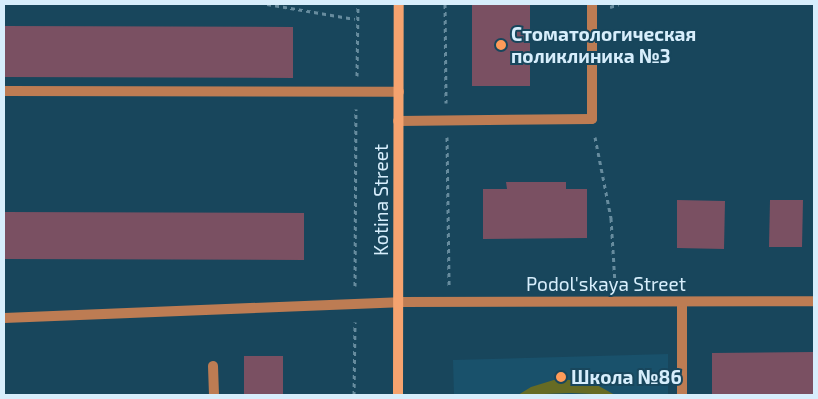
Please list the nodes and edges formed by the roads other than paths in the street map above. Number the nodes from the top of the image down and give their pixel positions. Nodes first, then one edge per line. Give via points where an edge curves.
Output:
1 (399, 4) edge
2 (592, 4) edge
3 (4, 91) edge
4 (399, 92) junction
5 (398, 121) junction
6 (398, 302) junction
7 (682, 302) junction
8 (814, 302) edge
9 (4, 318) edge
10 (213, 366) dead end
11 (214, 395) edge
12 (398, 395) edge
13 (682, 395) edge

1 - 4 street, Kotina Street
2 - 5 street via 592,119
3 - 4 street
4 - 5 street, Kotina Street
5 - 6 street, Kotina Street
6 - 7 street, Podol'skaya Street
6 - 9 street, Podol'skaya Street
6 - 12 street, Kotina Street
7 - 8 street, Podol'skaya Street
7 - 13 street
10 - 11 street

